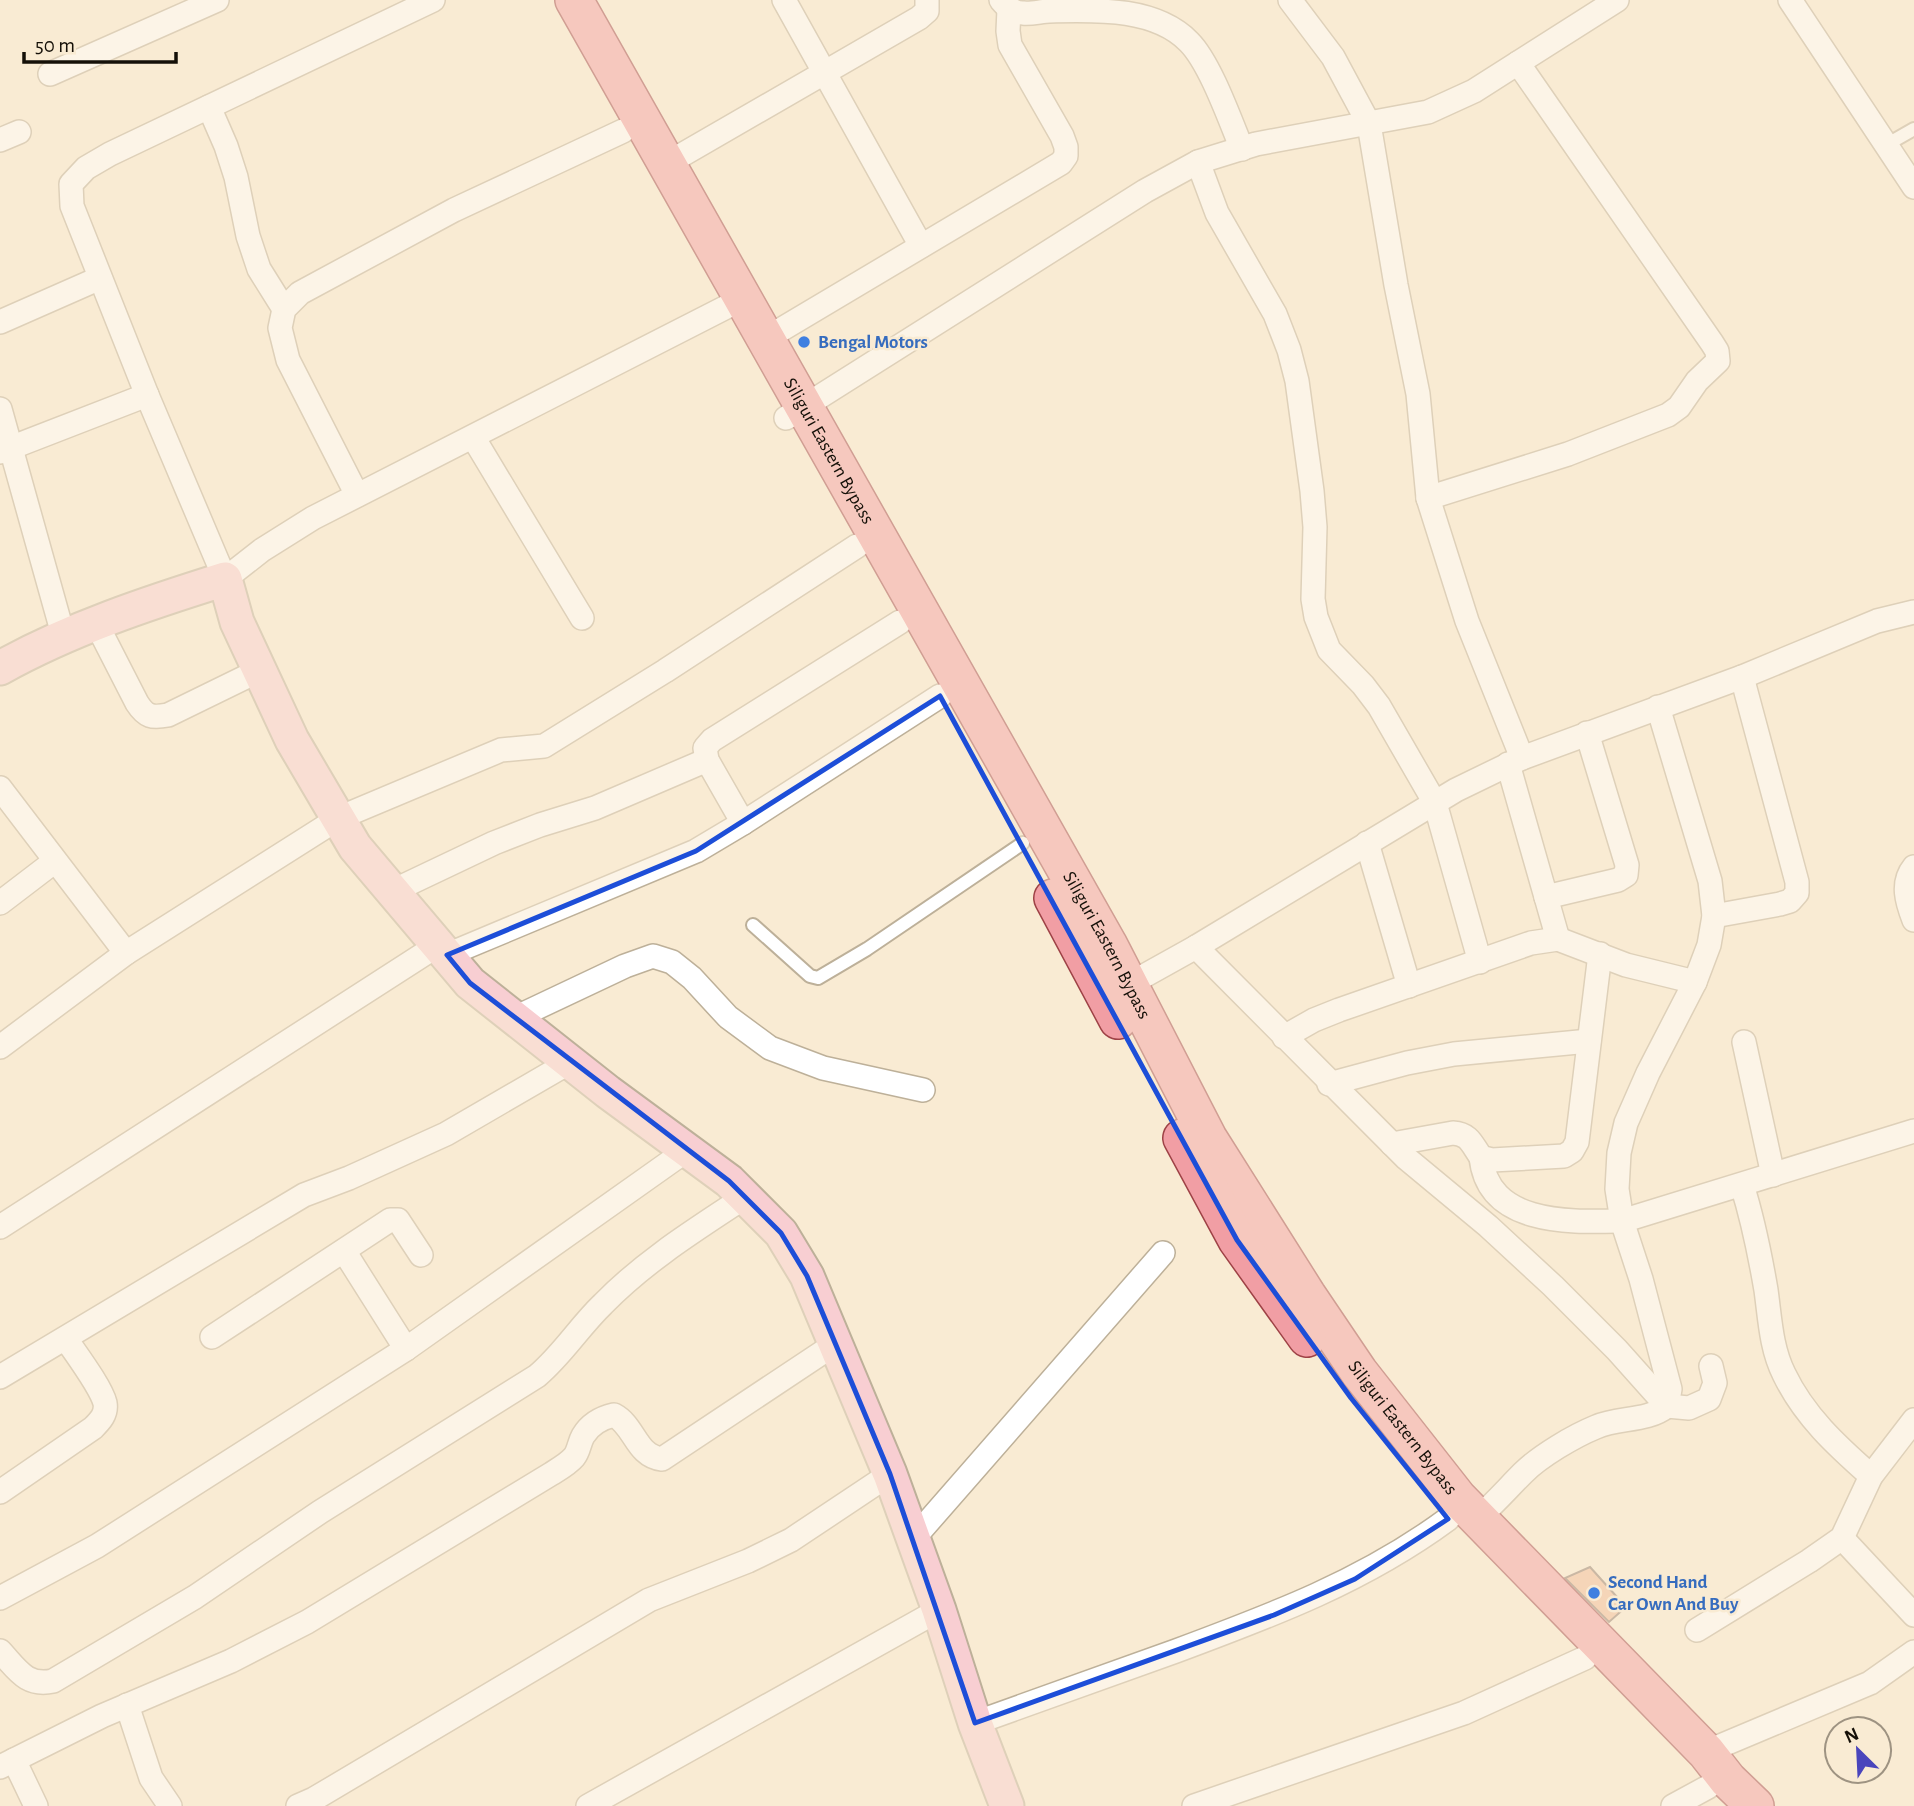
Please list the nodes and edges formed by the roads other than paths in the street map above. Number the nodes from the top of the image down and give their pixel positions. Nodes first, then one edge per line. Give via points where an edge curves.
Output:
1 (217, 0) edge
2 (433, 0) edge
3 (548, 0) edge
4 (575, 0) edge
5 (784, 0) edge
6 (1290, 0) edge
7 (1617, 0) edge
8 (1790, 0) edge
9 (934, 4) edge
10 (1005, 5) edge
11 (1518, 63) junction
12 (826, 73) junction
13 (50, 74) dead end
14 (209, 107) junction
15 (1369, 124) junction
16 (1914, 129) edge
17 (623, 131) junction
18 (1310, 134) dead end
19 (1886, 145) junction
20 (1249, 146) junction
21 (1198, 162) junction
22 (668, 163) junction
23 (1914, 187) edge
24 (921, 246) junction
25 (100, 278) junction
26 (734, 304) junction
27 (284, 309) junction
28 (0, 322) edge
29 (766, 338) junction
30 (148, 395) junction
31 (0, 409) edge
32 (796, 412) junction
33 (473, 437) junction
34 (6, 450) edge
35 (357, 495) junction
36 (1428, 498) junction
37 (857, 545) junction
38 (225, 579) junction
39 (1914, 612) edge
40 (582, 618) dead end
41 (96, 622) junction
42 (900, 622) junction
43 (64, 638) junction
44 (0, 668) edge
45 (260, 670) junction
46 (1742, 677) junction
47 (940, 695) junction
48 (1658, 707) junction
49 (1587, 733) junction
50 (706, 760) junction
51 (1515, 761) junction
52 (0, 788) edge
53 (1435, 803) junction
54 (339, 818) junction
55 (743, 823) junction
56 (1023, 843) junction
57 (1367, 843) junction
58 (55, 861) junction
59 (1914, 867) edge
60 (393, 891) junction
61 (1546, 897) junction
62 (0, 902) edge
63 (1714, 916) junction
64 (1914, 920) edge
65 (753, 925) dead end
66 (1558, 939) junction
67 (1196, 947) junction
68 (443, 950) junction
69 (126, 953) junction
70 (1600, 954) junction
71 (1480, 961) junction
72 (1695, 982) junction
73 (1409, 986) junction
74 (1116, 991) junction
75 (515, 1018) junction
76 (1284, 1037) junction
77 (1589, 1041) junction
78 (1744, 1042) dead end
79 (0, 1047) edge
80 (570, 1062) junction
81 (1329, 1084) junction
82 (923, 1090) dead end
83 (1914, 1131) edge
84 (1392, 1144) junction
85 (687, 1150) junction
86 (1481, 1157) junction
87 (1773, 1175) junction
88 (1742, 1185) junction
89 (745, 1197) junction
90 (1622, 1221) junction
91 (0, 1227) edge
92 (344, 1251) junction
93 (1163, 1253) dead end
94 (421, 1255) dead end
95 (212, 1337) dead end
96 (66, 1339) junction
97 (835, 1344) junction
98 (406, 1349) junction
99 (1711, 1366) dead end
100 (0, 1377) edge
101 (1667, 1406) junction
102 (1914, 1420) edge
103 (890, 1474) junction
104 (0, 1492) edge
105 (1863, 1493) junction
106 (1463, 1519) junction
107 (914, 1538) junction
108 (1842, 1538) junction
109 (0, 1598) edge
110 (939, 1609) junction
111 (1914, 1615) edge
112 (1698, 1630) dead end
113 (0, 1651) edge
114 (1914, 1652) edge
115 (1584, 1658) junction
116 (127, 1705) junction
117 (975, 1723) junction
118 (7, 1764) edge
119 (1713, 1781) edge
120 (36, 1806) edge
121 (170, 1806) edge
122 (298, 1806) edge
123 (588, 1806) edge
124 (1007, 1806) edge
125 (1194, 1806) edge
126 (1673, 1806) edge
127 (1755, 1806) edge

1 - 13 street
2 - 14 street
3 - 17 main road, Siliguri Eastern Bypass
4 - 22 main road, Siliguri Eastern Bypass
5 - 12 street
6 - 15 street via 1333,57
7 - 11 street
8 - 19 street
9 - 12 street
10 - 20 street via 1022,13 1080,10 1133,14 1163,23 1190,42
10 - 24 street via 1010,45 1062,136 1066,156
11 - 15 street via 1474,91 1428,112
11 - 36 street via 1712,342 1718,361 1668,415 1568,454
12 - 22 street
12 - 24 street
14 - 25 street via 110,154 86,168 71,184 72,206
14 - 27 street via 236,177 259,269
15 - 20 street
15 - 36 street via 1418,394
16 - 19 lane
17 - 26 main road, Siliguri Eastern Bypass
17 - 27 street via 454,210 300,293
18 - 20 street
19 - 23 street
20 - 21 street
21 - 32 street
21 - 53 street via 1217,213 1275,314 1289,350 1312,491 1316,617 1329,650 1379,706
22 - 26 main road, Siliguri Eastern Bypass
24 - 29 street
25 - 28 street
25 - 30 street
26 - 29 main road, Siliguri Eastern Bypass
26 - 32 main road, Siliguri Eastern Bypass
26 - 33 street
27 - 35 street via 279,328 288,360
29 - 32 main road, Siliguri Eastern Bypass
30 - 34 street
30 - 38 street
31 - 34 street
32 - 37 main road, Siliguri Eastern Bypass
32 - 74 main road, Siliguri Eastern Bypass via 1108,944
33 - 35 street
33 - 40 street
34 - 43 street
35 - 38 street via 262,550
36 - 51 street
37 - 42 main road, Siliguri Eastern Bypass
37 - 54 street via 544,746 501,750
38 - 41 street
38 - 45 street via 237,621
39 - 46 street via 1877,621
41 - 43 street
41 - 45 street via 137,703 152,718 168,715
42 - 47 main road, Siliguri Eastern Bypass
42 - 50 street via 712,740 705,748
43 - 44 street
45 - 54 street via 292,740
46 - 48 street
46 - 63 street via 1797,893 1780,904
47 - 55 street
47 - 56 main road, Siliguri Eastern Bypass
48 - 49 street
48 - 63 street via 1710,881
49 - 51 street
49 - 61 street via 1627,865 1626,875
50 - 55 street
50 - 60 street via 596,808 494,843
51 - 53 street
51 - 61 street
52 - 58 street
53 - 57 street
53 - 71 street
54 - 60 street via 355,847
54 - 69 street
55 - 68 street via 684,856
56 - 65 lane via 818,978 810,976
56 - 74 main road, Siliguri Eastern Bypass
57 - 67 street
57 - 73 street
58 - 62 street
58 - 69 street
59 - 64 street via 1906,887
60 - 68 street
61 - 66 street
63 - 72 street
66 - 70 street
66 - 71 street
67 - 74 street
67 - 76 street
68 - 75 street via 470,983
68 - 91 street
69 - 79 street
70 - 72 street
70 - 77 street
71 - 73 street
72 - 90 street via 1626,1123 1617,1189
73 - 76 street via 1314,1020
74 - 106 main road, Siliguri Eastern Bypass via 1250,1233 1351,1398
75 - 80 street
75 - 82 street via 653,956 672,962 728,1017 769,1048 823,1068
76 - 81 street
77 - 81 street via 1454,1054
77 - 86 street via 1577,1142 1572,1151 1564,1156
78 - 87 street
80 - 85 street
80 - 96 street via 446,1134 304,1195
81 - 84 street
83 - 87 street
84 - 86 street via 1463,1134
84 - 101 street via 1553,1286
85 - 89 street
85 - 98 street
86 - 90 street via 1486,1180 1502,1199 1535,1217
87 - 88 street
88 - 90 street
88 - 105 street via 1783,1373
89 - 97 street via 781,1233 807,1276
89 - 113 street via 639,1271 537,1376 320,1512 195,1597 53,1681 40,1684 26,1678
90 - 101 street via 1665,1367 1670,1389
92 - 94 street via 394,1219
92 - 95 street
92 - 98 street
93 - 107 street
96 - 100 street
96 - 104 street via 100,1394 105,1406 102,1419
97 - 103 street
97 - 116 street via 662,1459 645,1452 623,1419 614,1415 602,1418 582,1437 573,1458 551,1474 380,1579 231,1661
98 - 109 street via 97,1546
99 - 101 street via 1715,1383 1709,1399 1689,1408
101 - 106 street via 1657,1414 1582,1433 1524,1472 1506,1493
102 - 105 street
103 - 107 street
103 - 122 street via 791,1540 649,1601
105 - 108 street
106 - 115 main road, Siliguri Eastern Bypass via 1485,1552
106 - 117 street via 1355,1579 1274,1615
106 - 119 main road, Siliguri Eastern Bypass
107 - 110 street
108 - 111 street
108 - 112 street
110 - 117 street
110 - 123 street
114 - 119 street
115 - 119 main road, Siliguri Eastern Bypass
115 - 125 street via 1464,1713
116 - 118 street
116 - 121 street via 151,1778
117 - 124 street
118 - 120 street
119 - 126 street
119 - 127 main road, Siliguri Eastern Bypass via 1728,1780

